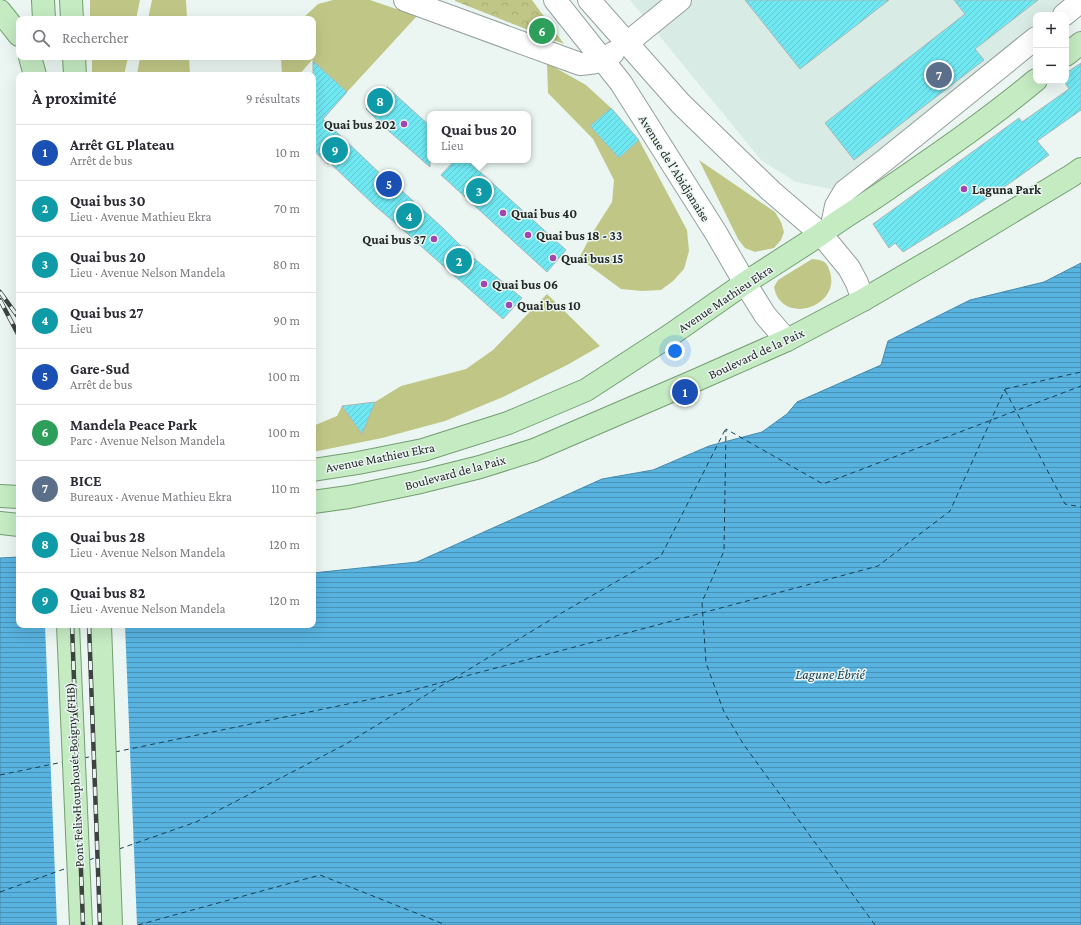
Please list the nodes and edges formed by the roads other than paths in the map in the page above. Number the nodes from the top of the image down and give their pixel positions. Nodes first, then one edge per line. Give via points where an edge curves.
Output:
1 (43, 0) edge
2 (71, 0) edge
3 (405, 0) edge
4 (555, 0) edge
5 (590, 0) edge
6 (680, 0) edge
7 (1081, 1) edge
8 (0, 11) edge
9 (1068, 12) edge
10 (44, 16) edge
11 (72, 16) edge
12 (16, 31) edge
13 (1033, 40) edge
14 (627, 43) junction
15 (1081, 43) edge
16 (1069, 53) edge
17 (31, 60) edge
18 (45, 60) edge
19 (74, 60) edge
20 (604, 60) junction
21 (34, 72) edge
22 (45, 72) edge
23 (75, 72) edge
24 (1033, 83) edge
25 (1081, 169) edge
26 (827, 229) junction
27 (745, 283) junction
28 (862, 300) junction
29 (787, 340) junction
30 (316, 470) edge
31 (0, 496) edge
32 (16, 497) edge
33 (316, 502) edge
34 (0, 523) edge
35 (16, 525) edge
36 (68, 628) edge
37 (100, 628) edge
38 (81, 925) edge
39 (111, 925) edge

1 - 10 main road
2 - 11 main road
3 - 20 main road via 580,64
4 - 20 main road, Avenue de l'Abidjanaise
5 - 14 main road
6 - 14 main road
7 - 9 main road
8 - 12 main road
13 - 26 main road via 845,191
14 - 20 main road
14 - 26 main road via 681,104 771,191
15 - 16 main road
17 - 21 main road
18 - 22 main road
19 - 23 main road
20 - 27 main road, Avenue de l'Abidjanaise via 716,232
24 - 26 main road, Avenue Mathieu Ekra via 1005,106
25 - 28 main road, Boulevard de la Paix
26 - 27 main road, Avenue Mathieu Ekra
26 - 28 main road via 857,283
27 - 29 main road, Avenue de l'Abidjanaise via 765,315
27 - 30 main road, Avenue Mathieu Ekra via 586,390 508,422 423,450
28 - 29 main road, Boulevard de la Paix
29 - 33 main road, Boulevard de la Paix via 534,450 416,483
31 - 32 main road
34 - 35 main road
36 - 38 main road, Pont Felix Houphouét Boigny (FHB)
37 - 39 main road

